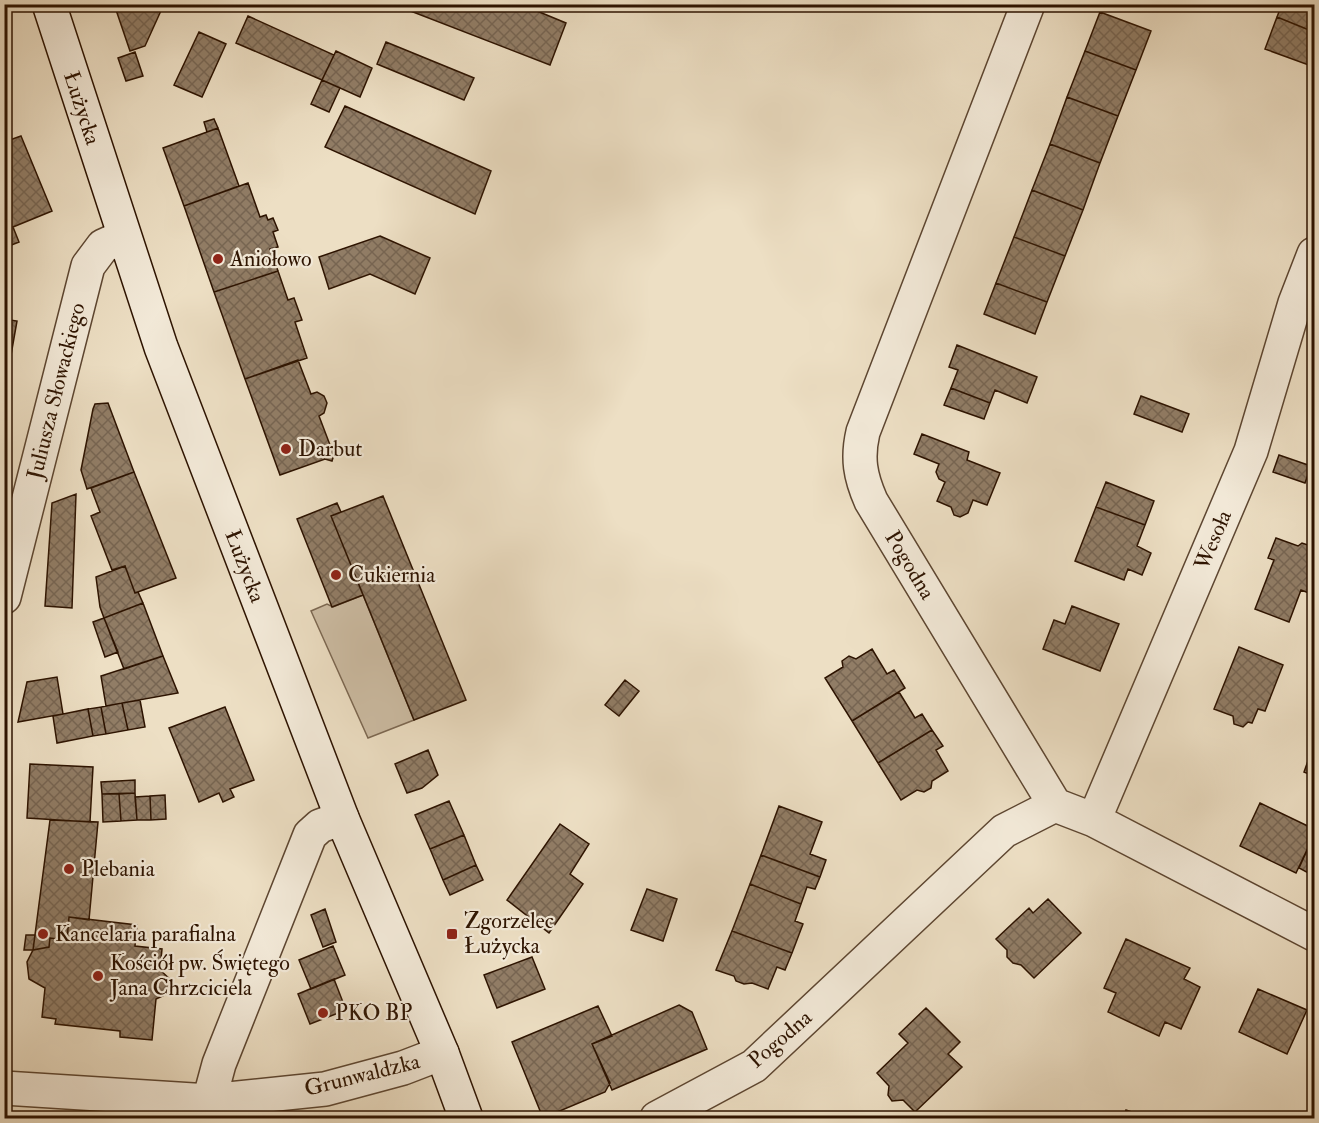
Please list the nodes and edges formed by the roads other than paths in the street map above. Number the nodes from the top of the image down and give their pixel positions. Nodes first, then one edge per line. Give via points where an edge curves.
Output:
1 (49, 4) edge
2 (1028, 4) edge
3 (123, 237) junction
4 (1314, 254) edge
5 (4, 597) edge
6 (1055, 805) junction
7 (342, 818) junction
8 (1094, 820) junction
9 (1314, 934) edge
10 (442, 1053) junction
11 (4, 1088) edge
12 (209, 1101) junction
13 (466, 1119) edge
14 (657, 1119) edge

1 - 3 street, Łużycka
2 - 6 street, Pogodna via 863,432 858,455 871,501
3 - 5 street, Juliusza Słowackiego via 103,246 88,266
3 - 7 street, Łużycka via 161,347
4 - 8 street, Wesoła via 1295,303 1251,451
6 - 8 street
6 - 14 street, Pogodna via 1004,831 754,1066
7 - 10 street, Łużycka
7 - 12 street via 310,834 219,1064
8 - 9 street
10 - 12 street, Grunwaldzka via 325,1089
10 - 13 street, Łużycka
11 - 12 street, Grunwaldzka

